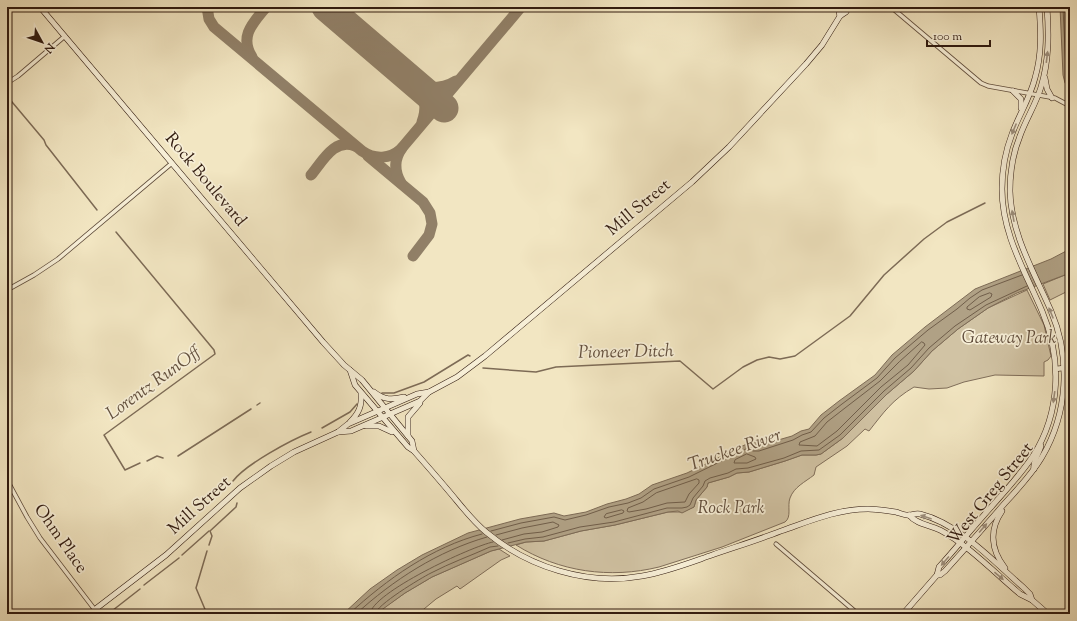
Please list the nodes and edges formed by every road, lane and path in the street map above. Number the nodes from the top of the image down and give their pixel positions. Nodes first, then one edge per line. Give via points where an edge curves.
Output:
1 (40, 7) edge
2 (841, 7) edge
3 (849, 7) edge
4 (891, 7) edge
5 (1039, 7) edge
6 (1047, 7) edge
7 (840, 16) junction
8 (65, 36) junction
9 (1044, 76) junction
10 (7, 83) edge
11 (1013, 91) junction
12 (1030, 93) junction
13 (1038, 95) junction
14 (1052, 98) junction
15 (1070, 106) edge
16 (1021, 113) junction
17 (172, 163) junction
18 (7, 290) edge
19 (1067, 368) edge
20 (1056, 369) junction
21 (350, 370) junction
22 (367, 386) junction
23 (429, 392) junction
24 (361, 393) junction
25 (416, 394) junction
26 (424, 398) junction
27 (385, 408) junction
28 (377, 412) junction
29 (390, 414) junction
30 (382, 418) junction
31 (348, 424) junction
32 (360, 427) junction
33 (338, 432) junction
34 (398, 436) junction
35 (408, 437) junction
36 (1043, 437) junction
37 (414, 451) junction
38 (1034, 469) junction
39 (7, 480) edge
40 (1011, 497) junction
41 (909, 515) junction
42 (965, 537) junction
43 (971, 542) junction
44 (960, 543) junction
45 (776, 544) dead end
46 (966, 548) junction
47 (937, 575) junction
48 (1013, 578) junction
49 (1032, 600) junction
50 (95, 610) junction
51 (89, 614) edge
52 (858, 614) edge
53 (903, 614) edge
54 (1048, 614) edge

1 - 8 main road, Rock Boulevard
2 - 7 main road, Mill Street
3 - 7 main road, Mill Street
4 - 11 street via 980,83
5 - 12 main road, West Greg Street via 1040,54
9 -> 6 main road, West Greg Street via 1049,42
7 - 23 main road, Mill Street via 822,45 806,64 699,176 481,359 457,377
8 - 10 street
8 - 17 main road, Rock Boulevard
9 - 13 main road, West Greg Street
9 - 14 main road
11 - 12 street
11 - 16 main road via 1021,99
12 - 13 street
12 - 16 main road, West Greg Street
13 - 14 street
19 -> 13 main road, West Greg Street via 1058,332 1018,236 1012,212 1011,173 1017,145
14 - 15 street
16 -> 20 main road, West Greg Street via 1007,147 1002,200 1017,257 1052,338
17 - 18 street via 65,254
17 - 21 main road, Rock Boulevard via 323,342
19 - 20 street
19 - 38 main road, West Greg Street via 1058,419 1049,444
20 -> 36 main road, West Greg Street via 1054,404
21 - 22 main road, Rock Boulevard
21 - 24 main road, Rock Boulevard via 353,382
22 - 25 main road via 382,398 389,400
22 - 27 main road, Rock Boulevard
23 - 25 main road, Mill Street
23 - 26 main road, Mill Street
24 - 28 main road, Rock Boulevard
24 - 31 main road via 360,410
25 - 27 main road, Mill Street
26 - 29 main road, Mill Street
26 - 35 main road via 408,417
27 - 28 main road, Mill Street
27 - 29 main road, Rock Boulevard
28 - 30 main road, Rock Boulevard
28 - 31 main road, Mill Street
29 - 30 main road, Mill Street
29 - 35 main road, Rock Boulevard
30 - 32 main road, Mill Street
30 - 34 main road, Rock Boulevard
31 - 33 main road, Mill Street
32 - 33 main road, Mill Street
32 - 34 main road via 379,426
33 - 50 main road, Mill Street via 286,456 249,481 170,552
34 - 37 main road, Rock Boulevard
35 - 37 main road, Rock Boulevard
36 - 38 main road
36 - 42 main road, West Greg Street via 1023,470
37 - 41 main road, Rock Boulevard via 472,519 498,542 523,557 576,575 635,577 671,569 840,512 870,509
38 - 40 main road, West Greg Street
39 - 50 street, Ohm Place via 40,538
43 -> 40 main road, West Greg Street
40 - 48 main road via 995,524 993,539 998,558
42 -> 41 main road, Rock Boulevard via 920,514
41 - 44 main road, Rock Boulevard
42 - 43 main road, Rock Boulevard
42 - 44 main road, West Greg Street
43 - 46 main road, West Greg Street
43 - 48 main road, Rock Boulevard
44 - 46 main road, Rock Boulevard
44 -> 47 main road, West Greg Street via 939,567
45 - 52 street
46 - 47 main road, West Greg Street via 945,571
46 -> 49 main road, Rock Boulevard via 1020,594
47 - 53 main road, West Greg Street
48 - 49 main road, Rock Boulevard via 1028,592
49 - 54 main road, Rock Boulevard
50 - 51 main road, Mill Street

